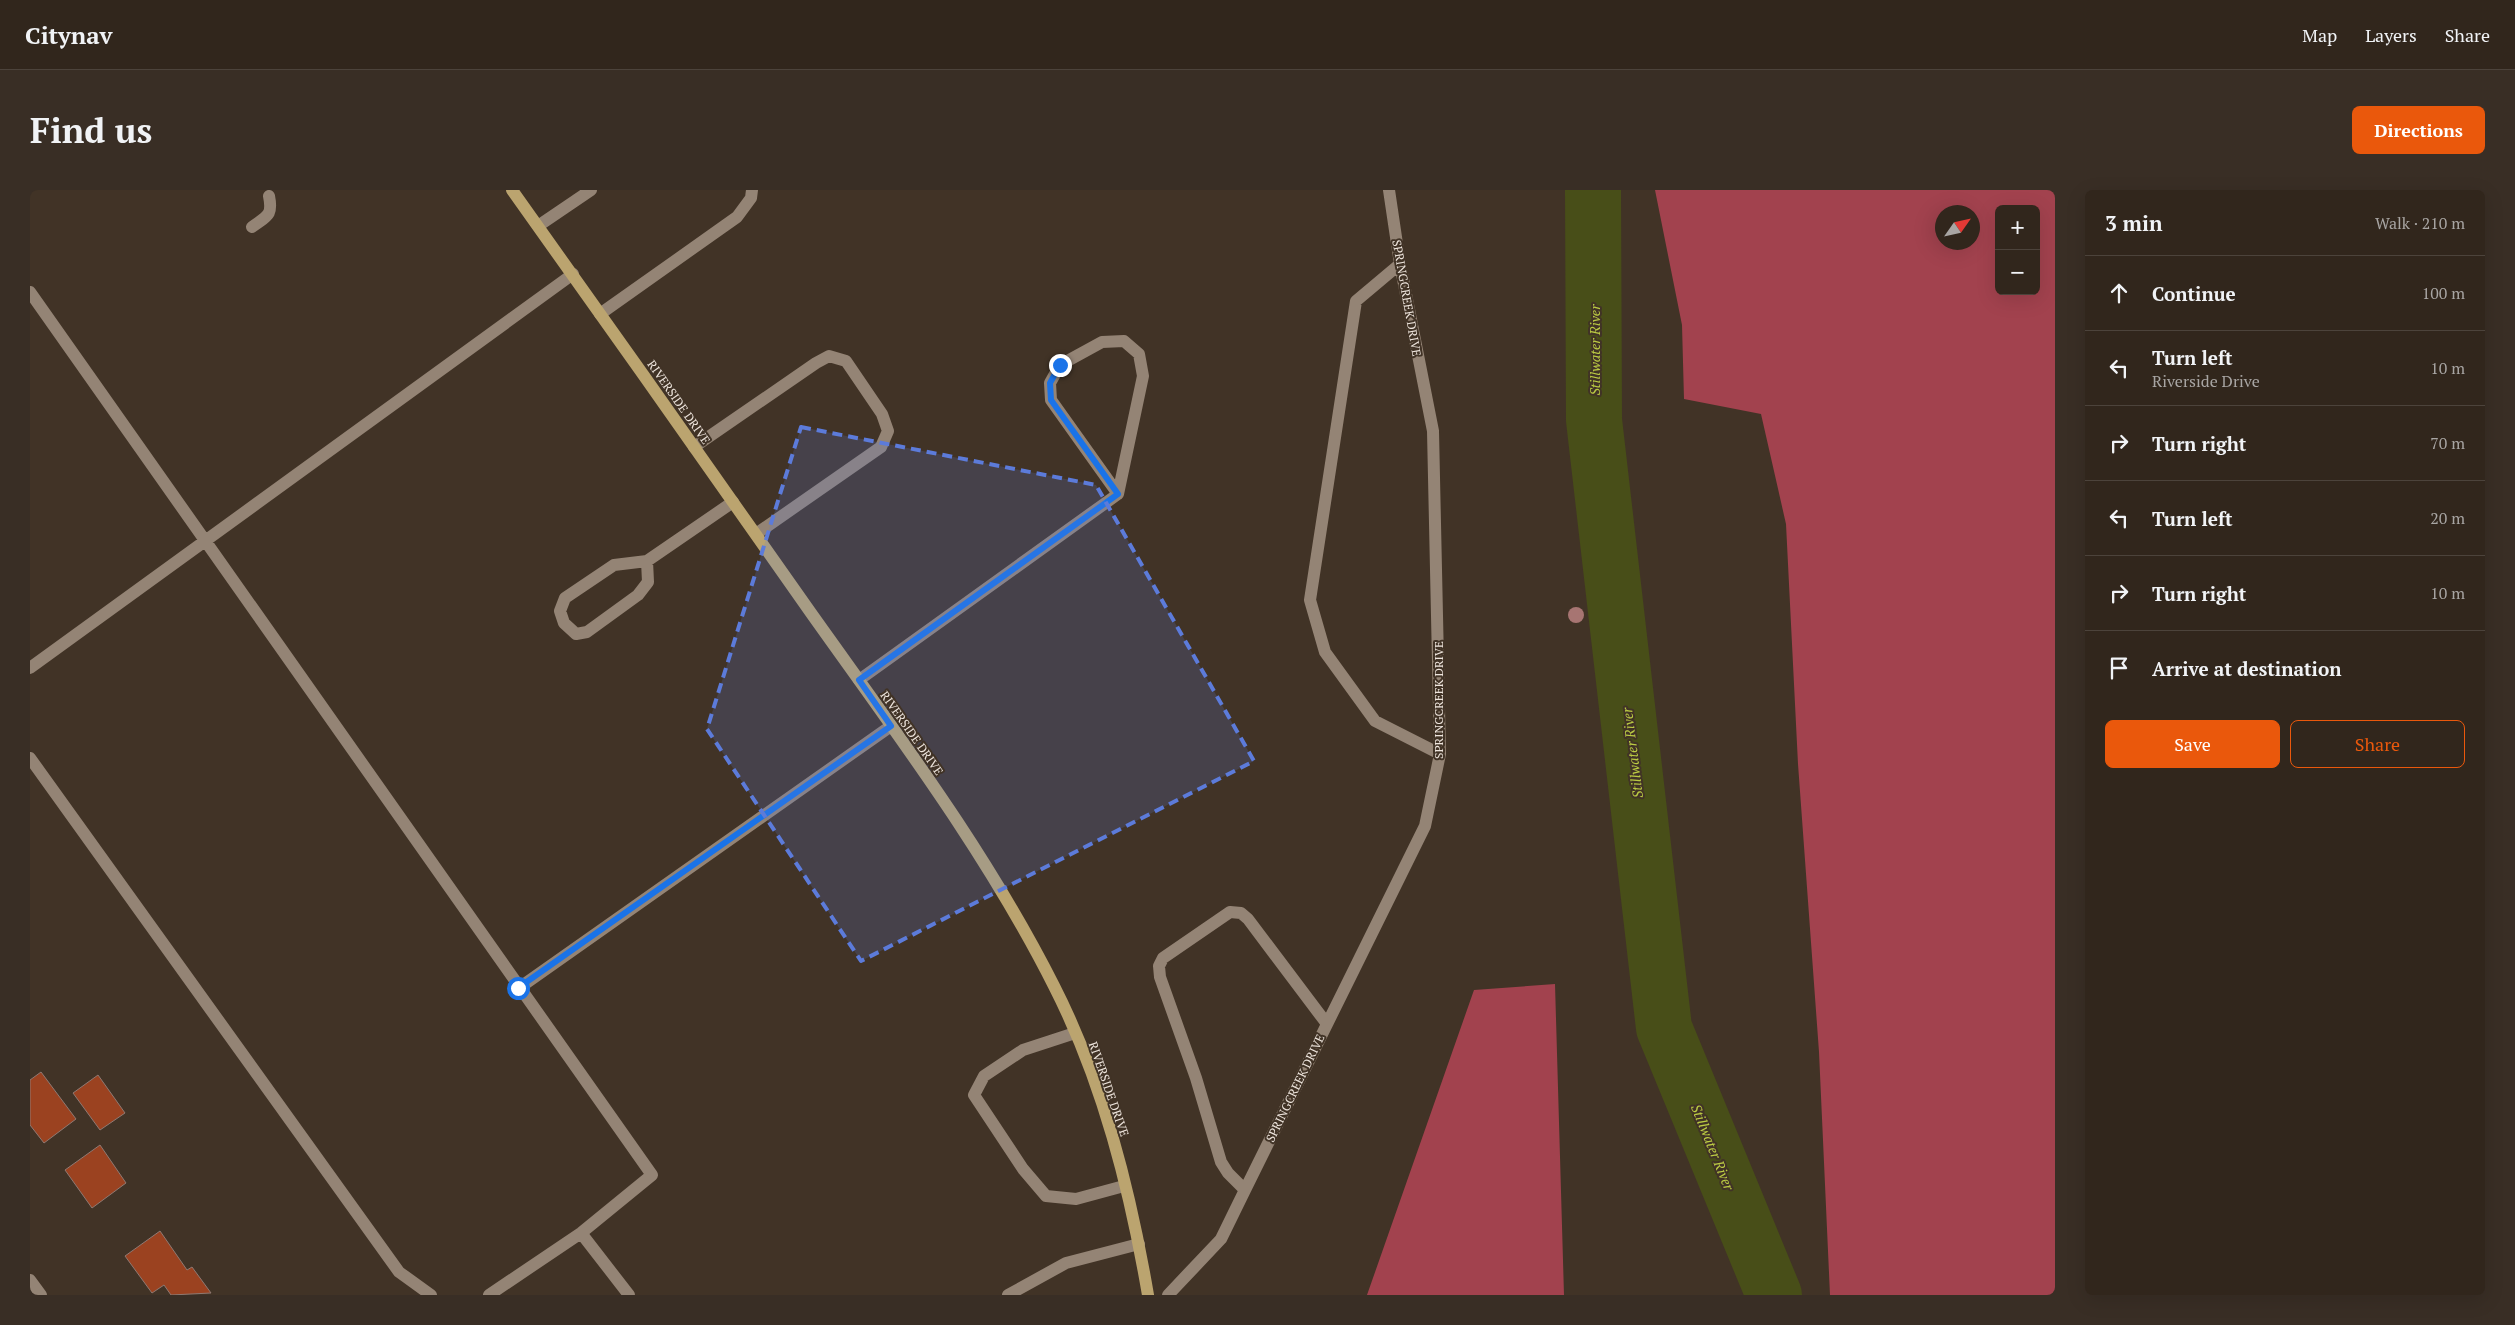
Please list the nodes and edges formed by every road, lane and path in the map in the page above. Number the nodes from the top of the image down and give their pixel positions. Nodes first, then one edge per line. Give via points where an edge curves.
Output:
1 (512, 190) edge
2 (591, 190) edge
3 (752, 190) edge
4 (1389, 190) edge
5 (270, 192) edge
6 (538, 226) junction
7 (252, 227) dead end
8 (1400, 264) junction
9 (573, 274) junction
10 (30, 292) edge
11 (600, 314) junction
12 (694, 447) junction
13 (1118, 494) junction
14 (733, 502) junction
15 (756, 534) junction
16 (205, 541) junction
17 (647, 561) junction
18 (30, 668) edge
19 (859, 680) junction
20 (891, 726) junction
21 (1440, 754) junction
22 (30, 758) edge
23 (518, 988) junction
24 (1327, 1024) junction
25 (1075, 1033) junction
26 (1124, 1186) junction
27 (1245, 1190) junction
28 (581, 1233) junction
29 (1139, 1244) junction
30 (30, 1280) edge
31 (41, 1295) edge
32 (432, 1295) edge
33 (489, 1295) edge
34 (629, 1295) edge
35 (1008, 1295) edge
36 (1148, 1295) edge
37 (1168, 1295) edge

1 - 6 main road, RIVERSIDE DRIVE
2 - 6 street
3 - 11 street via 751,198 737,216
4 - 8 street, SPRINGCREEK DRIVE
5 - 7 street via 268,216
6 - 9 main road, RIVERSIDE DRIVE
8 - 21 street, SPRINGCREEK DRIVE via 1432,431
8 - 21 street via 1356,301 1310,600 1325,652 1375,721
9 - 11 main road, RIVERSIDE DRIVE
9 - 16 street
10 - 16 street
11 - 12 main road, RIVERSIDE DRIVE
12 - 14 main road, RIVERSIDE DRIVE
12 - 15 street via 816,363 829,356 846,361 882,414 888,432 881,447
13 - 13 street via 1143,376 1139,354 1124,341 1102,342 1060,365 1050,383 1051,400
13 - 19 street
14 - 15 main road, RIVERSIDE DRIVE
14 - 17 street
15 - 19 main road, RIVERSIDE DRIVE
16 - 18 street
16 - 23 street
17 - 17 street via 614,565 564,598 560,610 564,623 576,634 587,632 638,595 648,582
19 - 20 main road, RIVERSIDE DRIVE
20 - 23 street
20 - 25 main road, RIVERSIDE DRIVE via 1003,891 1056,988
21 - 24 street, SPRINGCREEK DRIVE via 1426,826
22 - 32 street via 399,1272
23 - 28 street via 652,1175
24 - 27 street, SPRINGCREEK DRIVE
24 - 27 street via 1241,913 1230,912 1163,958 1159,966 1221,1162
25 - 26 main road, RIVERSIDE DRIVE via 1111,1133
25 - 26 street via 1023,1050 984,1076 974,1095 1023,1169 1046,1196 1076,1199
26 - 29 main road, RIVERSIDE DRIVE
27 - 37 street, SPRINGCREEK DRIVE via 1221,1239
28 - 33 street
28 - 34 street
29 - 35 street via 1066,1263
29 - 36 main road, RIVERSIDE DRIVE
30 - 31 street

